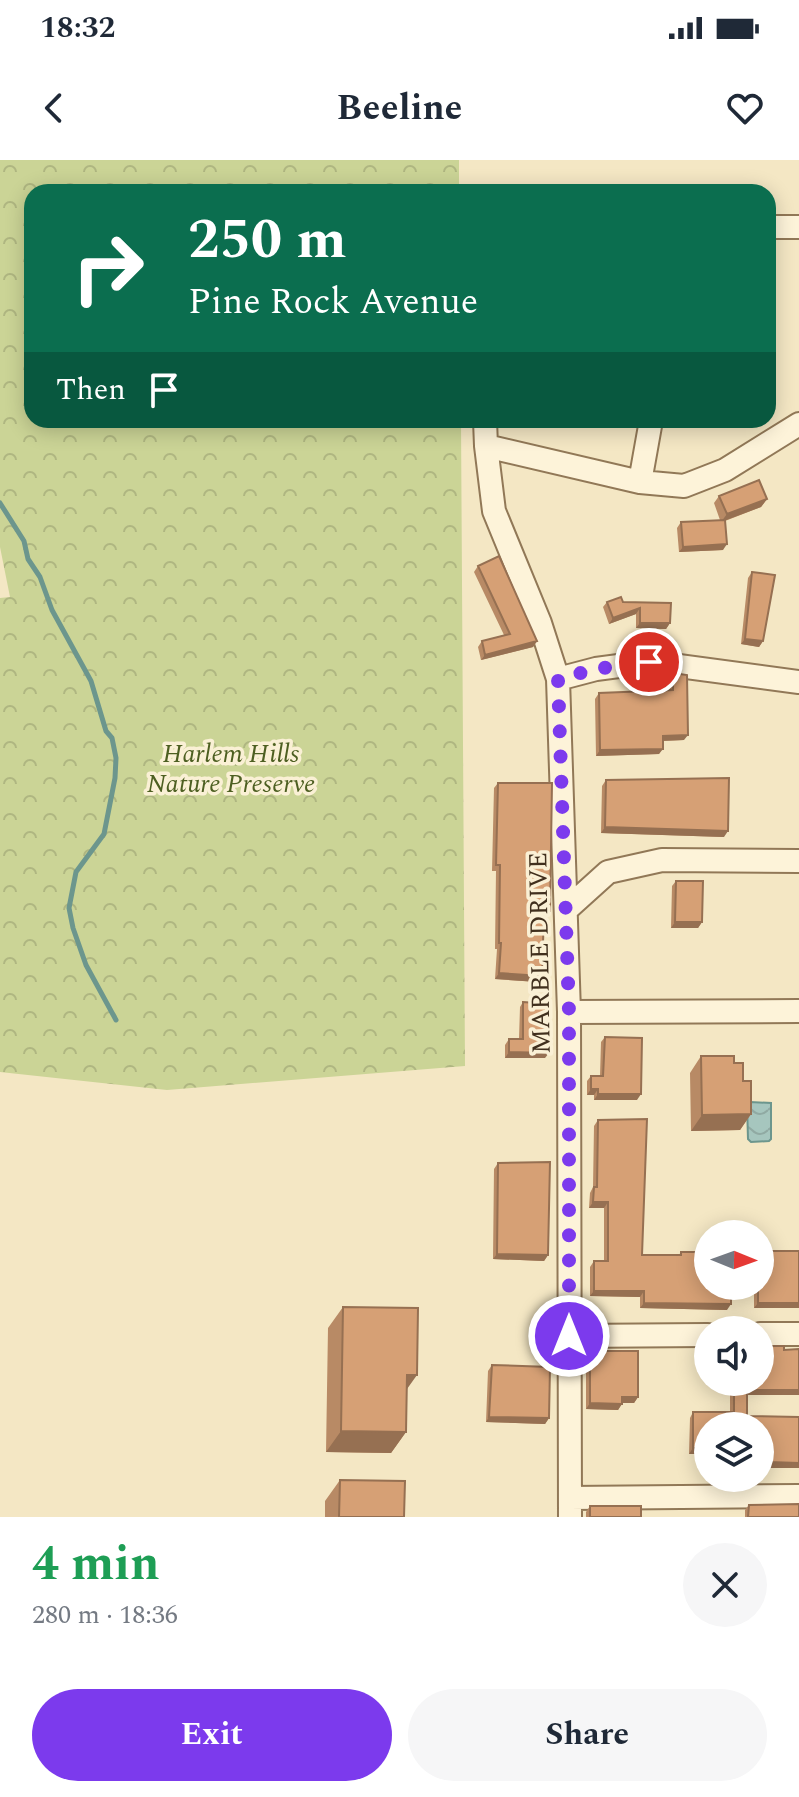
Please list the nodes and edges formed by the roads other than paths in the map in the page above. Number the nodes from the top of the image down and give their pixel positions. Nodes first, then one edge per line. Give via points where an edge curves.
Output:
1 (776, 227) edge
2 (799, 227) edge
3 (799, 424) edge
4 (485, 428) edge
5 (650, 428) edge
6 (486, 446) junction
7 (640, 482) junction
8 (558, 679) junction
9 (799, 682) edge
10 (799, 861) edge
11 (567, 909) junction
12 (799, 1011) edge
13 (569, 1012) junction
14 (774, 1334) edge
15 (799, 1334) edge
16 (694, 1335) edge
17 (569, 1336) junction
18 (799, 1496) edge
19 (570, 1508) edge

1 - 2 street
3 - 7 street via 725,470 684,486
4 - 6 street, MARBLE DRIVE
5 - 7 street
6 - 7 street
6 - 8 street, MARBLE DRIVE via 494,511
8 - 9 street via 649,662
8 - 11 street, MARBLE DRIVE
10 - 11 street via 662,860 608,872
11 - 13 street, MARBLE DRIVE
12 - 13 street
13 - 17 street, MARBLE DRIVE
14 - 15 street
16 - 17 street
17 - 19 street, MARBLE DRIVE
18 - 19 street

